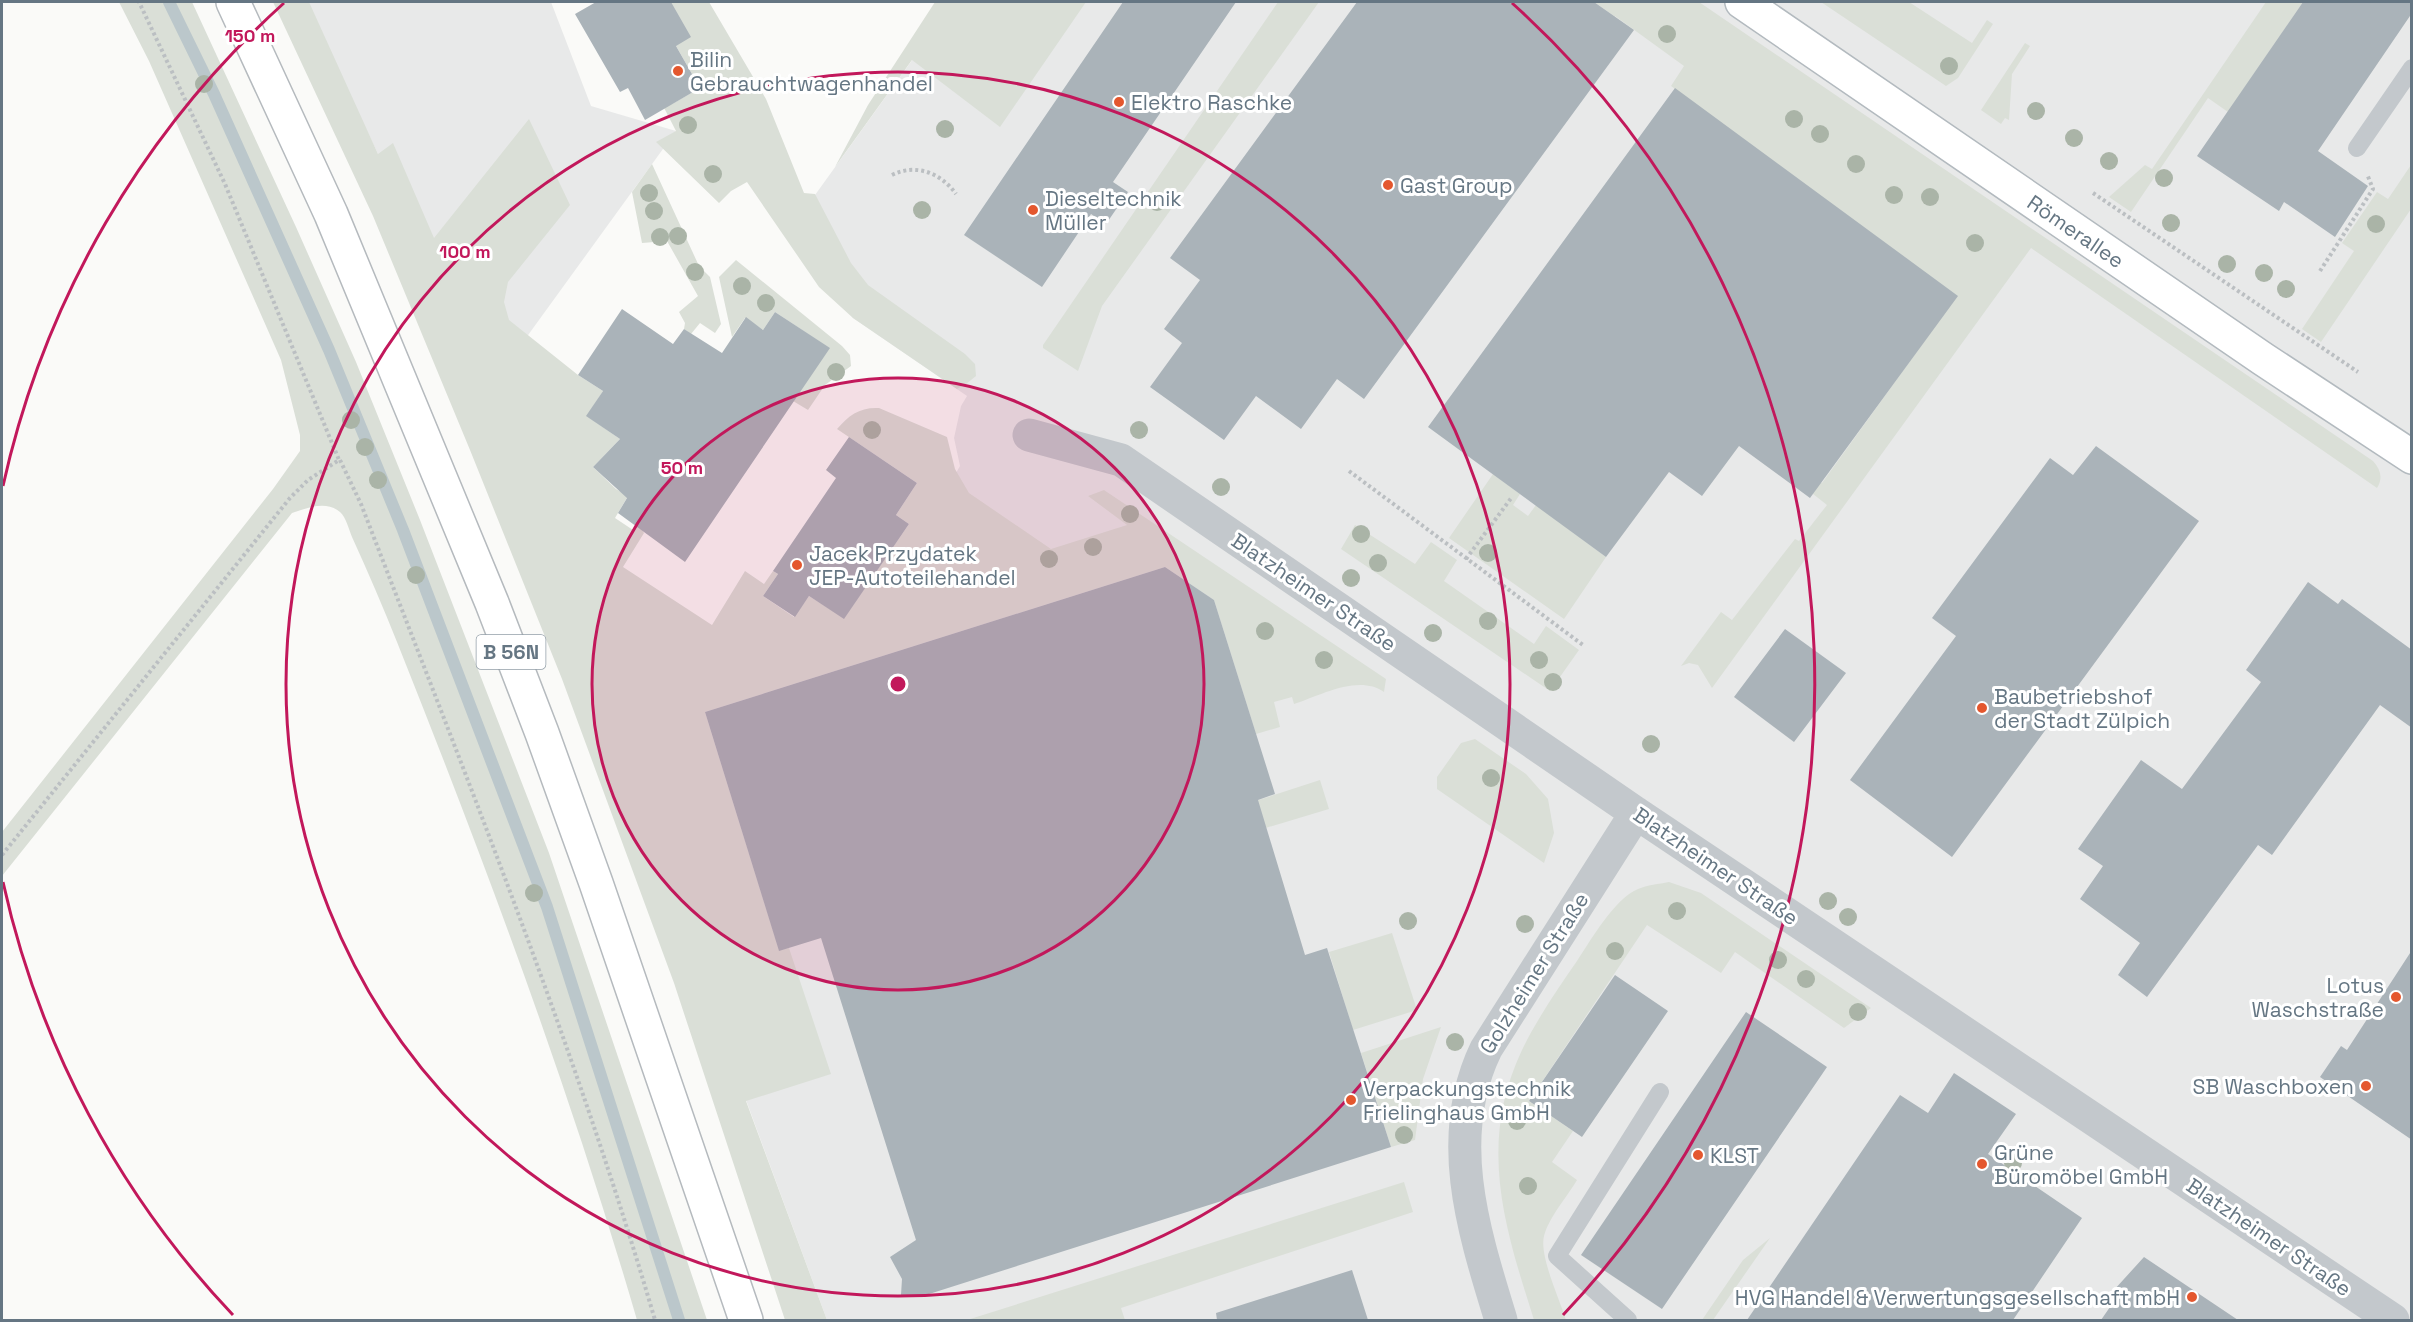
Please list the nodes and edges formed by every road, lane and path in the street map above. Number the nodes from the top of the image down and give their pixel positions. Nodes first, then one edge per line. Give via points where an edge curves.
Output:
1 (139, 2) edge
2 (233, 2) edge
3 (1742, 2) edge
4 (2412, 68) edge
5 (2357, 148) joint
6 (892, 175) dead end
7 (956, 194) dead end
8 (2320, 271) dead end
9 (1029, 435) dead end
10 (2412, 457) edge
11 (339, 459) junction
12 (1349, 471) dead end
13 (1512, 497) dead end
14 (1466, 559) junction
15 (1583, 645) dead end
16 (1636, 813) junction
17 (2, 855) edge
18 (1660, 1092) dead end
19 (655, 1320) edge
20 (746, 1320) edge
21 (1501, 1320) edge
22 (1628, 1320) edge
23 (2393, 1320) edge

1 - 11 path via 225,184
2 - 20 main road, B 56N via 336,225 492,603 596,883
3 - 10 main road, Römerallee
4 - 5 lane
5 - 8 path via 2373,189
6 - 7 path via 905,170 926,171
9 - 16 street, Blatzheimer Straße via 1121,460
11 - 17 path via 290,498
11 - 19 path via 369,526 550,999
12 - 14 path
13 - 14 path
14 - 15 path
16 - 21 street, Golzheimer Straße via 1486,1049 1472,1081 1465,1132 1469,1201 1479,1250
16 - 23 street, Blatzheimer Straße
18 - 22 lane via 1557,1256

